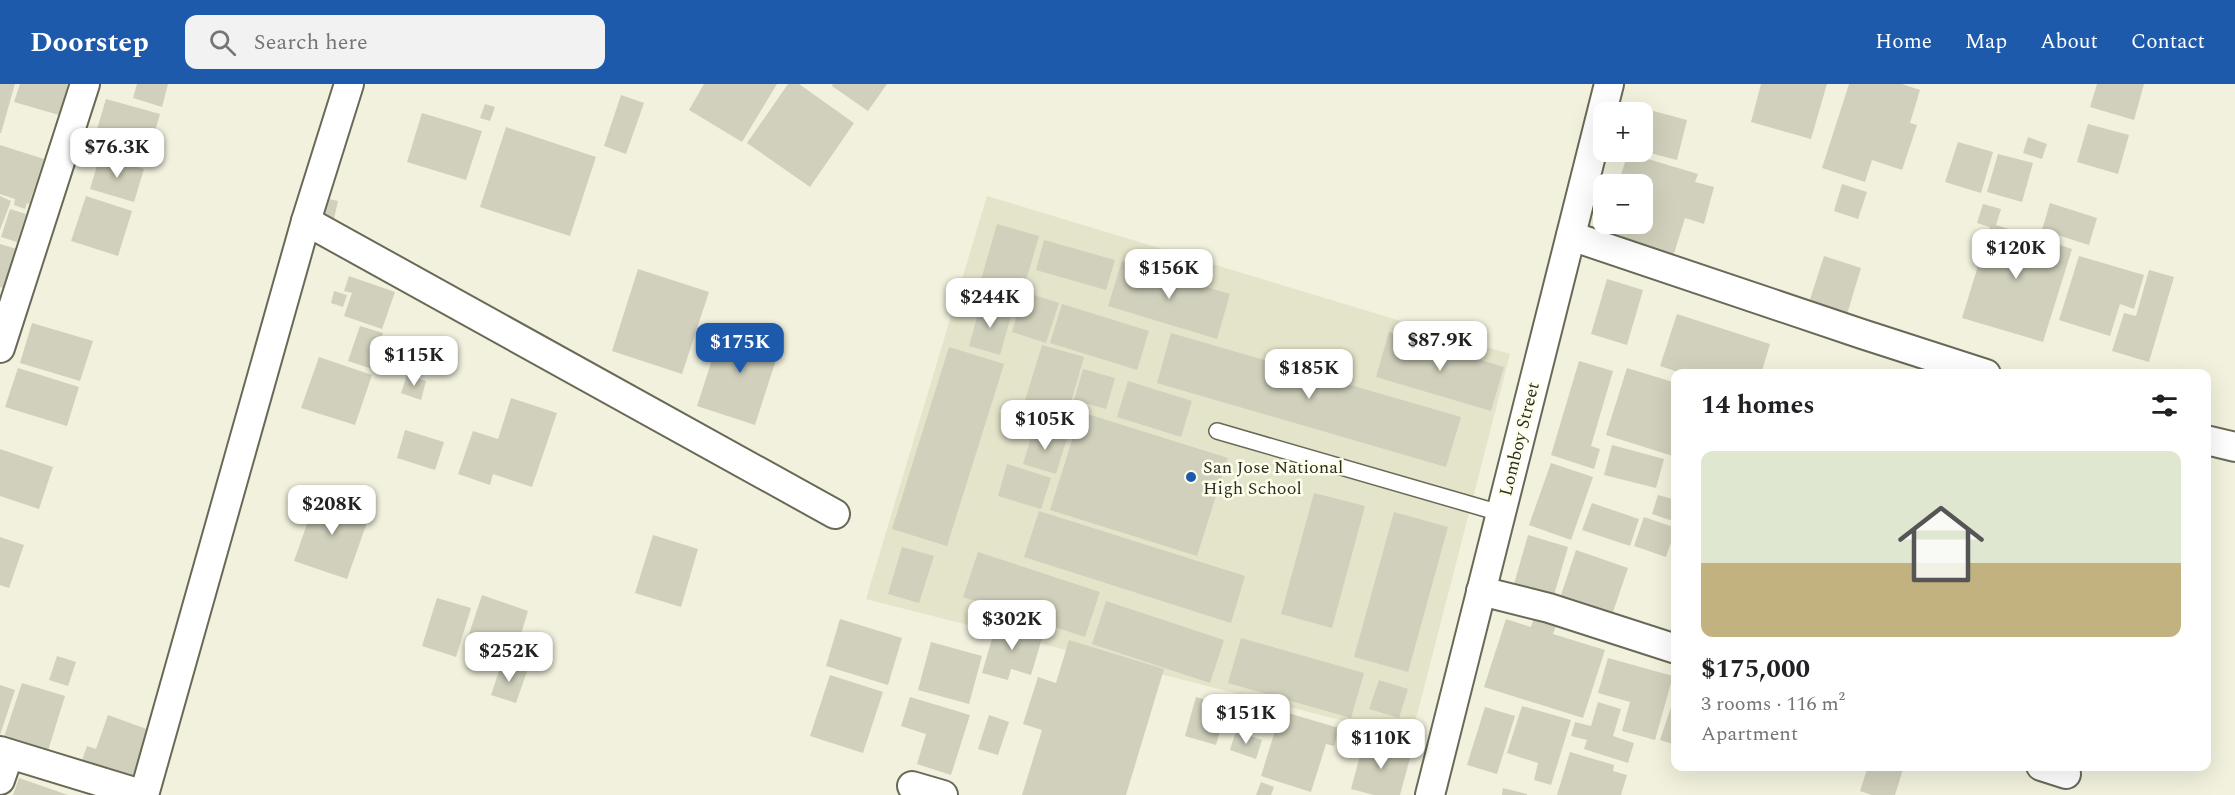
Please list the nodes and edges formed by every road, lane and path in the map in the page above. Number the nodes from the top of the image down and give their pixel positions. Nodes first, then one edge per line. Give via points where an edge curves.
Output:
1 (85, 84) edge
2 (349, 84) edge
3 (1609, 84) edge
4 (306, 221) junction
5 (1571, 236) junction
6 (0, 348) edge
7 (1970, 369) edge
8 (1217, 431) dead end
9 (2211, 441) edge
10 (2235, 447) edge
11 (836, 513) dead end
12 (1500, 513) junction
13 (1480, 591) junction
14 (1671, 647) edge
15 (3, 762) edge
16 (912, 786) dead end
17 (144, 795) edge
18 (943, 795) edge
19 (1430, 795) edge

1 - 6 street
2 - 4 street
3 - 5 street, Lomboy Street
4 - 11 street
4 - 17 street
5 - 7 street
5 - 12 street, Lomboy Street
8 - 12 lane
9 - 10 street
12 - 13 street, Lomboy Street
13 - 14 street via 1550,608
13 - 19 street, Lomboy Street
15 - 17 street
16 - 18 street

